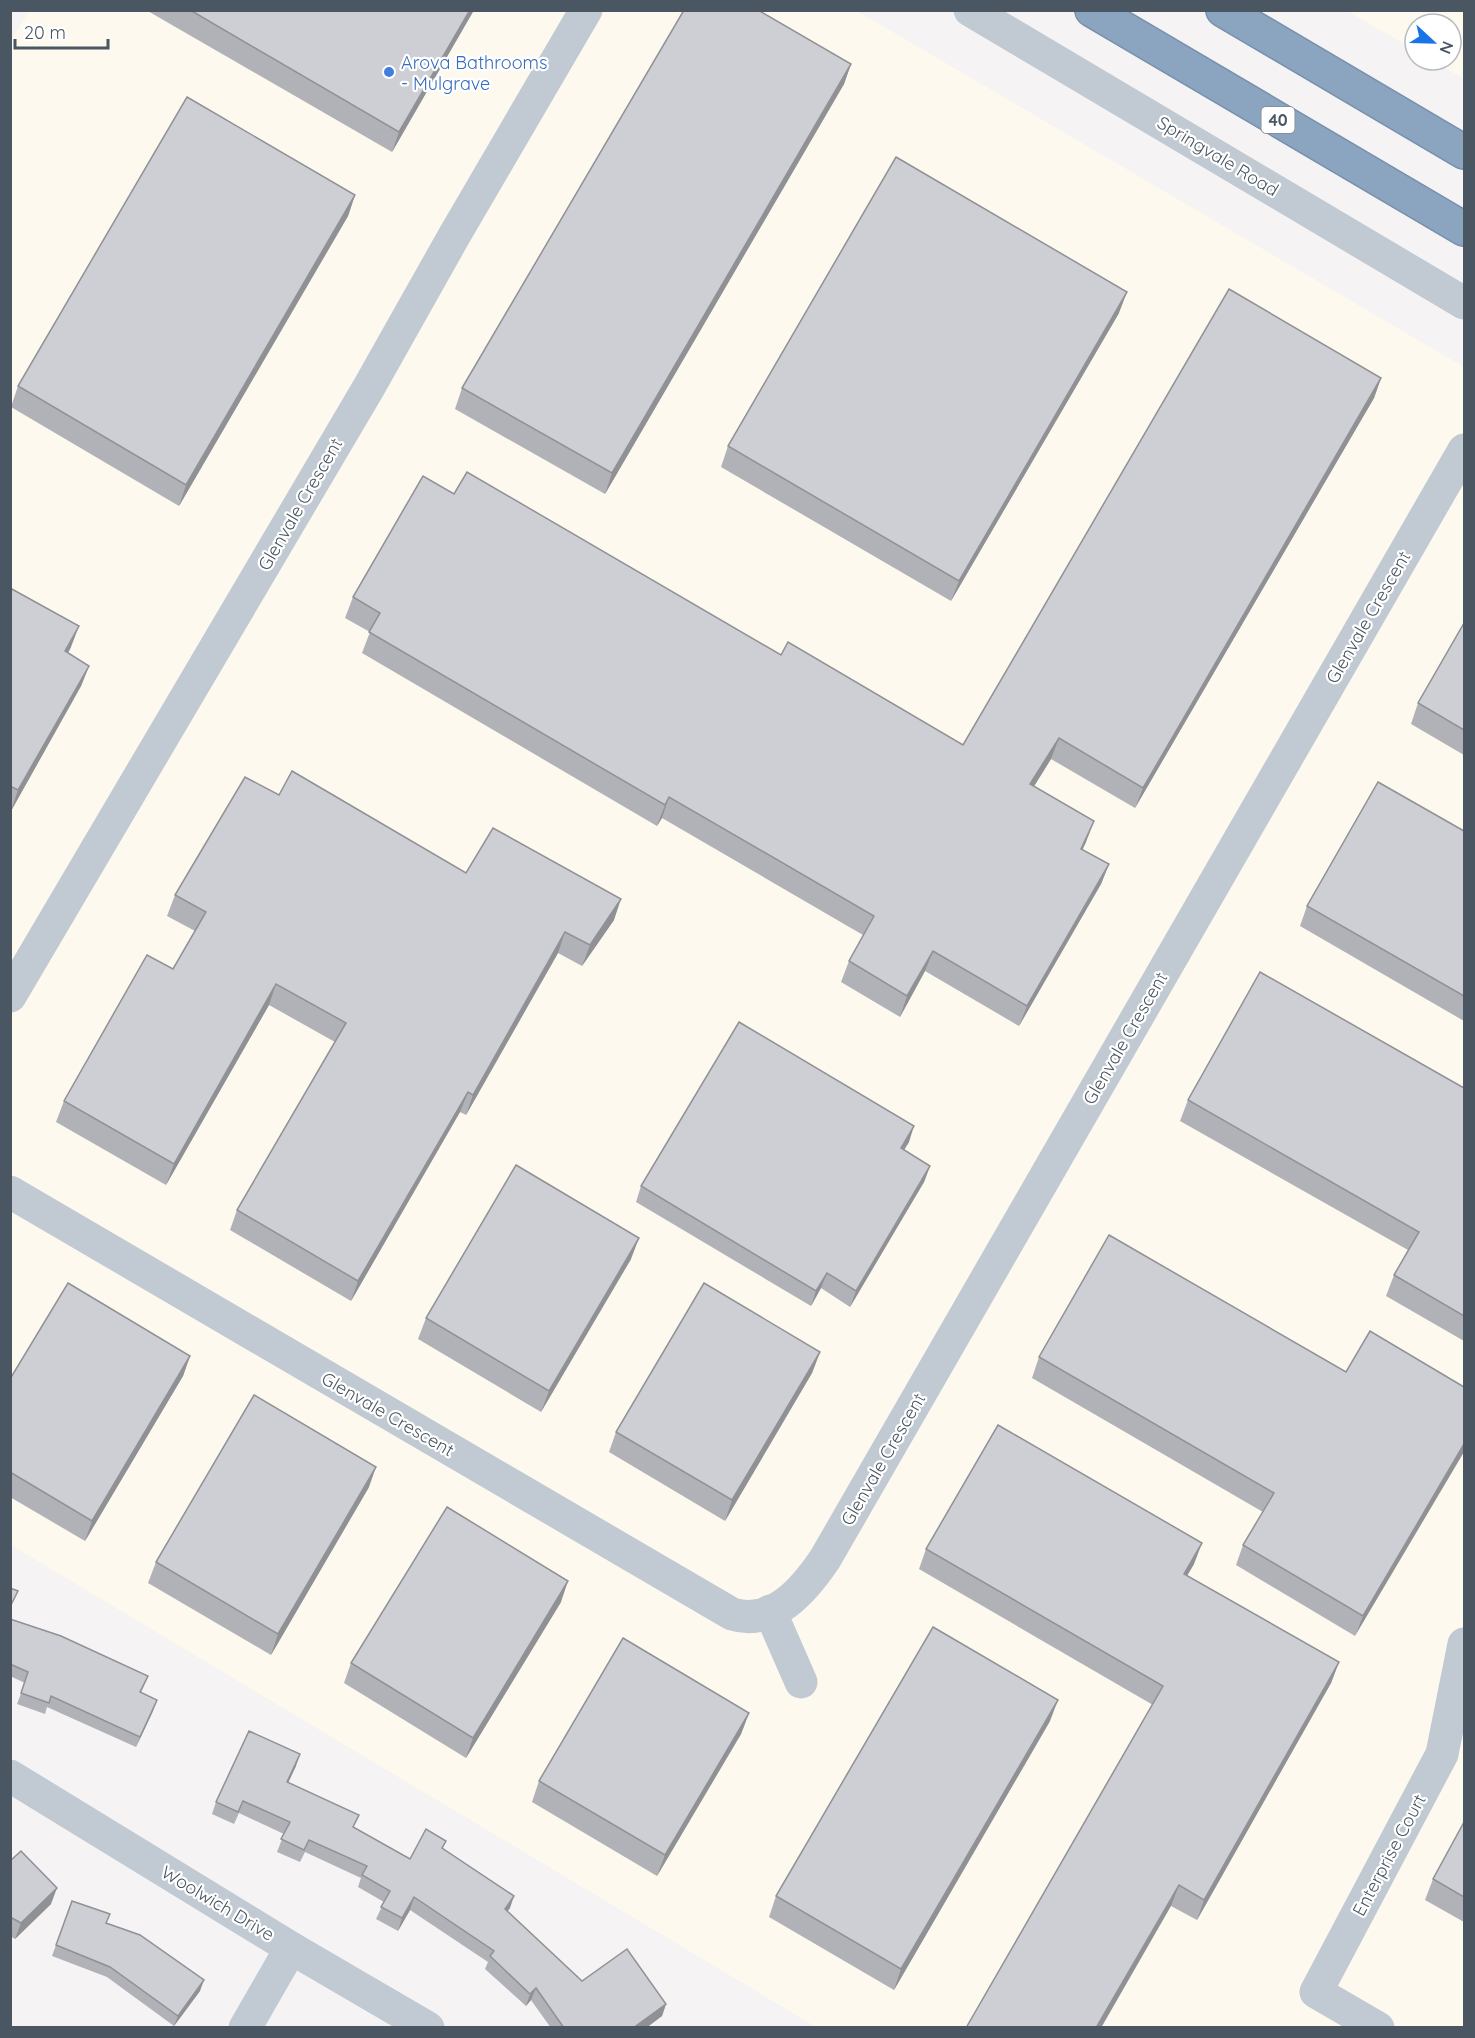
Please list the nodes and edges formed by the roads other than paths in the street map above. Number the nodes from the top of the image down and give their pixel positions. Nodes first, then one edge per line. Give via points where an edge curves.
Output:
1 (586, 10) edge
2 (970, 10) edge
3 (1092, 10) edge
4 (1223, 10) edge
5 (1464, 152) edge
6 (1464, 229) edge
7 (1464, 303) edge
8 (1464, 450) edge
9 (10, 996) edge
10 (10, 1192) edge
11 (770, 1611) junction
12 (1464, 1644) edge
13 (801, 1682) dead end
14 (10, 1776) edge
15 (291, 1948) junction
16 (245, 2028) edge
17 (428, 2028) edge
18 (1377, 2028) edge

1 - 9 street, Glenvale Crescent
2 - 7 street, Springvale Road
3 - 6 highway, 40
4 - 5 highway
8 - 11 street, Glenvale Crescent via 825,1559 799,1593
10 - 11 street, Glenvale Crescent via 720,1608 745,1618
11 - 13 street
12 - 18 street, Enterprise Court via 1442,1754 1316,1992
14 - 15 street, Woolwich Drive
15 - 16 street
15 - 17 street, Woolwich Drive

